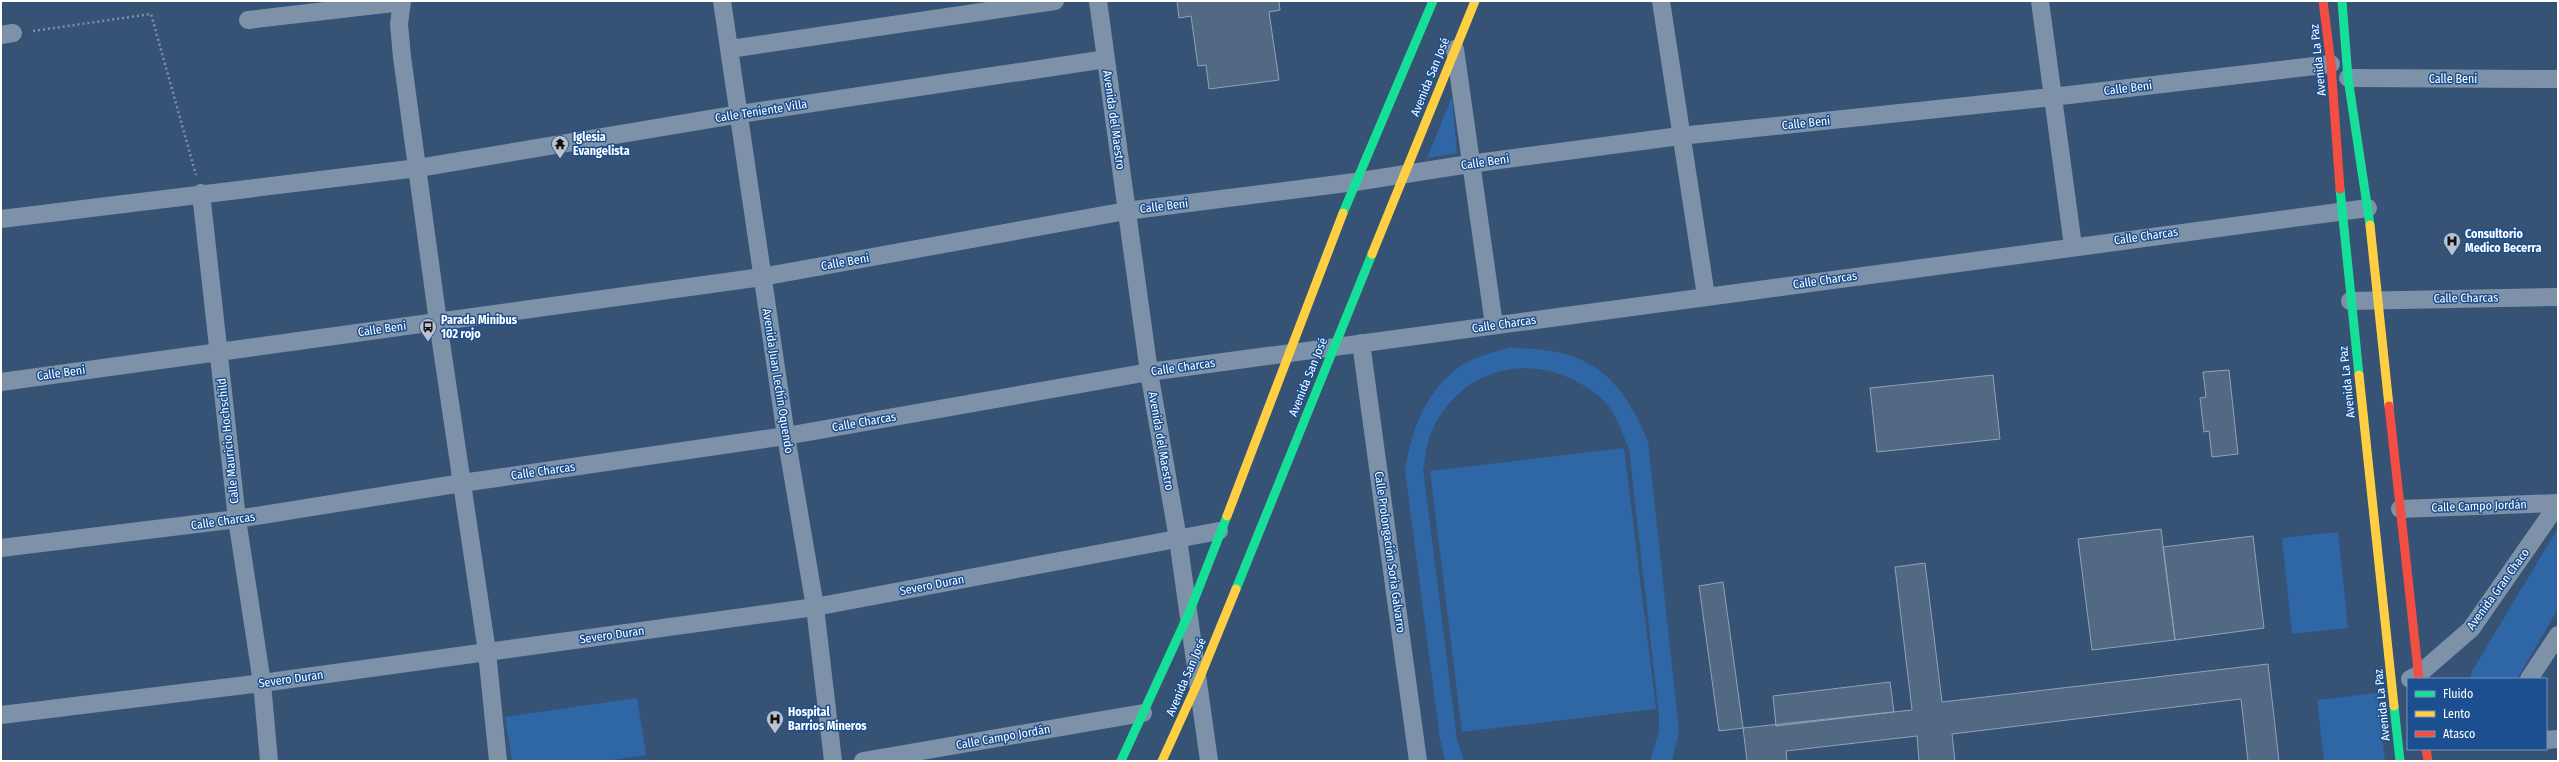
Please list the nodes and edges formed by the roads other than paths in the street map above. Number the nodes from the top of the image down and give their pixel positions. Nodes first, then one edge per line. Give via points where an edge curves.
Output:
1 (402, 1) edge
2 (722, 1) edge
3 (1055, 1) edge
4 (1098, 1) edge
5 (1433, 1) edge
6 (1475, 1) edge
7 (1661, 1) edge
8 (2040, 1) edge
9 (2323, 1) edge
10 (2342, 1) edge
11 (248, 20) dead end
12 (730, 49) junction
13 (1455, 49) junction
14 (1106, 59) junction
15 (2331, 64) junction
16 (2348, 78) junction
17 (2558, 79) edge
18 (2052, 97) junction
19 (740, 114) junction
20 (1680, 136) junction
21 (1469, 164) junction
22 (418, 168) junction
23 (1403, 174) junction
24 (1355, 182) junction
25 (201, 193) junction
26 (2368, 208) junction
27 (2341, 210) junction
28 (1126, 211) junction
29 (1, 219) edge
30 (2073, 246) junction
31 (762, 277) junction
32 (1706, 296) junction
33 (2558, 297) edge
34 (2378, 299) junction
35 (2350, 300) junction
36 (438, 322) junction
37 (1494, 325) junction
38 (1361, 343) junction
39 (1333, 347) junction
40 (218, 351) junction
41 (1291, 352) junction
42 (1149, 372) junction
43 (1, 382) edge
44 (786, 436) junction
45 (462, 483) junction
46 (2558, 503) edge
47 (2400, 509) junction
48 (237, 519) junction
49 (1219, 531) junction
50 (1178, 539) junction
51 (1, 548) edge
52 (815, 607) junction
53 (1188, 613) junction
54 (2558, 635) edge
55 (487, 652) junction
56 (2414, 678) edge
57 (2531, 678) edge
58 (2407, 681) edge
59 (1198, 682) junction
60 (262, 683) junction
61 (2392, 688) junction
62 (1143, 714) junction
63 (1, 715) edge
64 (2558, 739) edge
65 (2547, 740) edge
66 (2426, 750) edge
67 (2402, 752) edge
68 (268, 761) edge
69 (498, 761) edge
70 (833, 761) edge
71 (863, 761) edge
72 (1121, 761) edge
73 (1162, 761) edge
74 (1209, 761) edge
75 (1418, 761) edge
76 (2428, 761) edge

1 - 11 street
1 - 22 street via 399,31
2 - 12 street, Avenida Juan Lechín Oquendo
3 - 12 street
4 - 14 street, Avenida del Maestro
5 - 24 street, Avenida San José
6 - 13 street, Avenida San José
7 - 20 street
8 - 18 street
9 - 15 street, Avenida La Paz
10 - 16 street
12 - 19 street, Avenida Juan Lechín Oquendo
13 - 21 street
13 - 23 street, Avenida San José
14 - 19 street, Calle Teniente Villa
14 - 28 street, Avenida del Maestro
15 - 18 street, Calle Beni
15 - 27 street, Avenida La Paz
16 - 17 street, Calle Beni
16 - 26 street
18 - 20 street, Calle Beni
18 - 30 street
19 - 22 street, Calle Teniente Villa
19 - 31 street, Avenida Juan Lechín Oquendo
20 - 21 street, Calle Beni
20 - 32 street
21 - 23 street, Calle Beni
21 - 37 street
22 - 25 street, Calle Teniente Villa
22 - 36 street
23 - 24 street, Calle Beni
23 - 39 street, Avenida San José
24 - 28 street, Calle Beni
24 - 41 street, Avenida San José
25 - 29 street, Calle Teniente Villa
25 - 40 street, Calle Mauricio Hochschild
26 - 27 street, Calle Charcas
26 - 34 street
27 - 30 street, Calle Charcas
27 - 35 street, Avenida La Paz
28 - 31 street, Calle Beni
28 - 42 street, Avenida del Maestro
30 - 32 street, Calle Charcas
31 - 36 street, Calle Beni
31 - 44 street, Avenida Juan Lechín Oquendo
32 - 37 street, Calle Charcas
33 - 34 street, Calle Charcas
34 - 35 street, Calle Charcas
34 - 47 street
35 - 61 street, Avenida La Paz
36 - 40 street, Calle Beni
36 - 45 street
37 - 38 street, Calle Charcas
38 - 39 street, Calle Charcas
38 - 75 street, Calle Prolongación Soria Galvarro
39 - 41 street, Calle Charcas
39 - 59 street, Avenida San José
40 - 43 street, Calle Beni
40 - 48 street, Calle Mauricio Hochschild
41 - 42 street, Calle Charcas
41 - 49 street, Avenida San José
42 - 44 street, Calle Charcas
42 - 50 street, Avenida del Maestro
44 - 45 street, Calle Charcas
44 - 52 street, Avenida Juan Lechín Oquendo
45 - 48 street, Calle Charcas
45 - 55 street
46 - 47 street, Calle Campo Jordán
46 - 56 street, Avenida Gran Chaco via 2471,629
47 - 56 street
48 - 51 street, Calle Charcas
48 - 60 street, Calle Mauricio Hochschild
49 - 50 street, Severo Duran
49 - 53 street, Avenida San José
50 - 52 street, Severo Duran
50 - 53 street, Avenida del Maestro
52 - 55 street, Severo Duran
52 - 70 street, Avenida Juan Lechín Oquendo
53 - 59 street, Avenida del Maestro
53 - 62 street, Avenida San José
54 - 57 street
55 - 60 street, Severo Duran
55 - 69 street
58 - 61 street, Avenida Gran Chaco
59 - 73 street, Avenida San José
59 - 74 street, Avenida del Maestro
60 - 63 street, Severo Duran
60 - 68 street, Calle Mauricio Hochschild
61 - 67 street, Avenida La Paz
62 - 71 street, Calle Campo Jordán
62 - 72 street, Avenida San José
64 - 65 street
66 - 76 street

